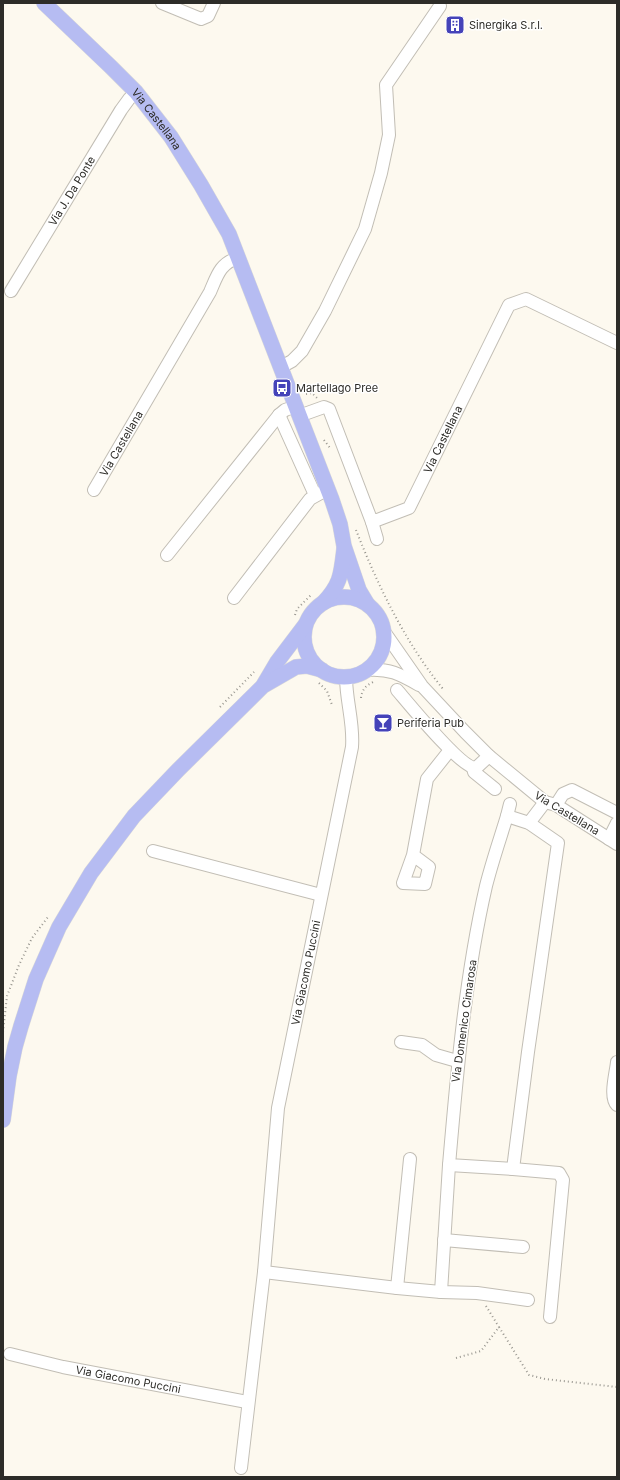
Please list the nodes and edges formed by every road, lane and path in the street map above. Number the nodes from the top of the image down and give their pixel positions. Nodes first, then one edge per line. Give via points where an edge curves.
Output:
1 (44, 3) edge
2 (162, 3) edge
3 (214, 3) edge
4 (440, 6) dead end
5 (136, 92) junction
6 (238, 258) junction
7 (11, 292) dead end
8 (617, 343) edge
9 (281, 367) junction
10 (297, 411) junction
11 (279, 415) junction
12 (321, 436) dead end
13 (334, 452) dead end
14 (94, 490) dead end
15 (322, 492) junction
16 (372, 522) junction
17 (355, 528) dead end
18 (377, 539) dead end
19 (344, 546) junction
20 (166, 555) dead end
21 (234, 598) dead end
22 (318, 598) junction
23 (368, 605) junction
24 (301, 620) junction
25 (383, 630) junction
26 (372, 675) junction
27 (319, 676) junction
28 (346, 677) junction
29 (263, 686) junction
30 (422, 686) junction
31 (397, 690) dead end
32 (447, 694) dead end
33 (360, 702) dead end
34 (332, 705) dead end
35 (450, 750) junction
36 (489, 756) junction
37 (473, 768) junction
38 (495, 789) dead end
39 (551, 803) junction
40 (617, 813) edge
41 (617, 822) edge
42 (529, 823) junction
43 (613, 841) edge
44 (153, 851) dead end
45 (413, 855) dead end
46 (321, 895) junction
47 (401, 1042) dead end
48 (457, 1061) junction
49 (617, 1062) edge
50 (617, 1105) edge
51 (3, 1120) edge
52 (410, 1159) dead end
53 (449, 1165) junction
54 (513, 1169) junction
55 (444, 1240) junction
56 (523, 1247) dead end
57 (264, 1272) junction
58 (397, 1288) junction
59 (442, 1292) junction
60 (477, 1293) junction
61 (528, 1300) dead end
62 (550, 1317) dead end
63 (499, 1327) junction
64 (10, 1354) dead end
65 (456, 1358) dead end
66 (617, 1387) edge
67 (248, 1402) junction
68 (241, 1468) dead end

1 - 5 main road, Via Castellana
2 - 3 street via 201,19 208,16
4 - 9 street via 386,85 389,136 365,229 325,311 302,351
5 - 6 main road, Via Castellana via 171,137 202,185 229,234
5 - 7 street, Via J. Da Ponte via 121,110
6 - 9 main road, Via Castellana
6 - 14 street, Via Castellana via 226,263 219,272 210,292
8 - 16 street, Via Castellana via 526,299 509,305 409,508
9 - 10 main road, Via Castellana
10 - 11 street via 285,410
10 - 15 main road, Via Castellana
10 - 16 street via 324,407 329,409
11 - 15 street, Via Castellana
11 - 20 street
12 - 13 path
15 - 19 main road, Via Castellana via 336,511
15 - 21 street via 310,499
16 - 18 street
17 - 32 path via 379,584 417,654
19 - 22 main road, Via Castellana via 338,584 332,594
19 - 23 main road, Via Castellana via 359,590
22 - 23 main road via 343,597
22 - 24 main road via 313,612
22 - 24 path via 298,609
23 - 25 main road via 377,614
24 - 27 main road via 308,655
24 - 29 main road
25 - 26 main road via 384,641
25 - 30 street, Via Castellana
26 - 28 main road
26 - 30 street, Via Castellana via 386,669
26 - 33 path via 363,690
27 - 28 main road
27 - 29 main road via 307,666 296,667
27 - 34 path
28 - 46 street, Via Giacomo Puccini via 347,701 354,734
29 - 51 main road via 134,816 78,894 56,933 28,1002 15,1047
30 - 36 street, Via Castellana
31 - 35 street
35 - 37 street
35 - 45 street via 427,779
36 - 37 street
36 - 39 street, Via Castellana
37 - 38 street via 474,772
39 - 40 street via 572,790
39 - 42 street
39 - 43 street, Via Castellana
41 - 43 street, Via Castellana
42 - 48 street, Via Domenico Cimarosa via 508,810 486,885
42 - 54 street, Via Domenico Cimarosa via 558,843
44 - 46 street
46 - 57 street, Via Giacomo Puccini via 278,1108
47 - 48 street via 422,1045 436,1055
48 - 53 street, Via Domenico Cimarosa
49 - 50 street via 613,1095
52 - 58 street
53 - 54 street
53 - 55 street
54 - 62 street via 559,1173 563,1180
55 - 56 street
55 - 59 street
57 - 58 street
57 - 67 street, Via Giacomo Puccini
58 - 59 street
59 - 60 street
60 - 61 street
60 - 63 path
63 - 65 path via 481,1351
63 - 66 path via 529,1375
64 - 67 street, Via Giacomo Puccini via 62,1367
67 - 68 street, Via Giacomo Puccini

